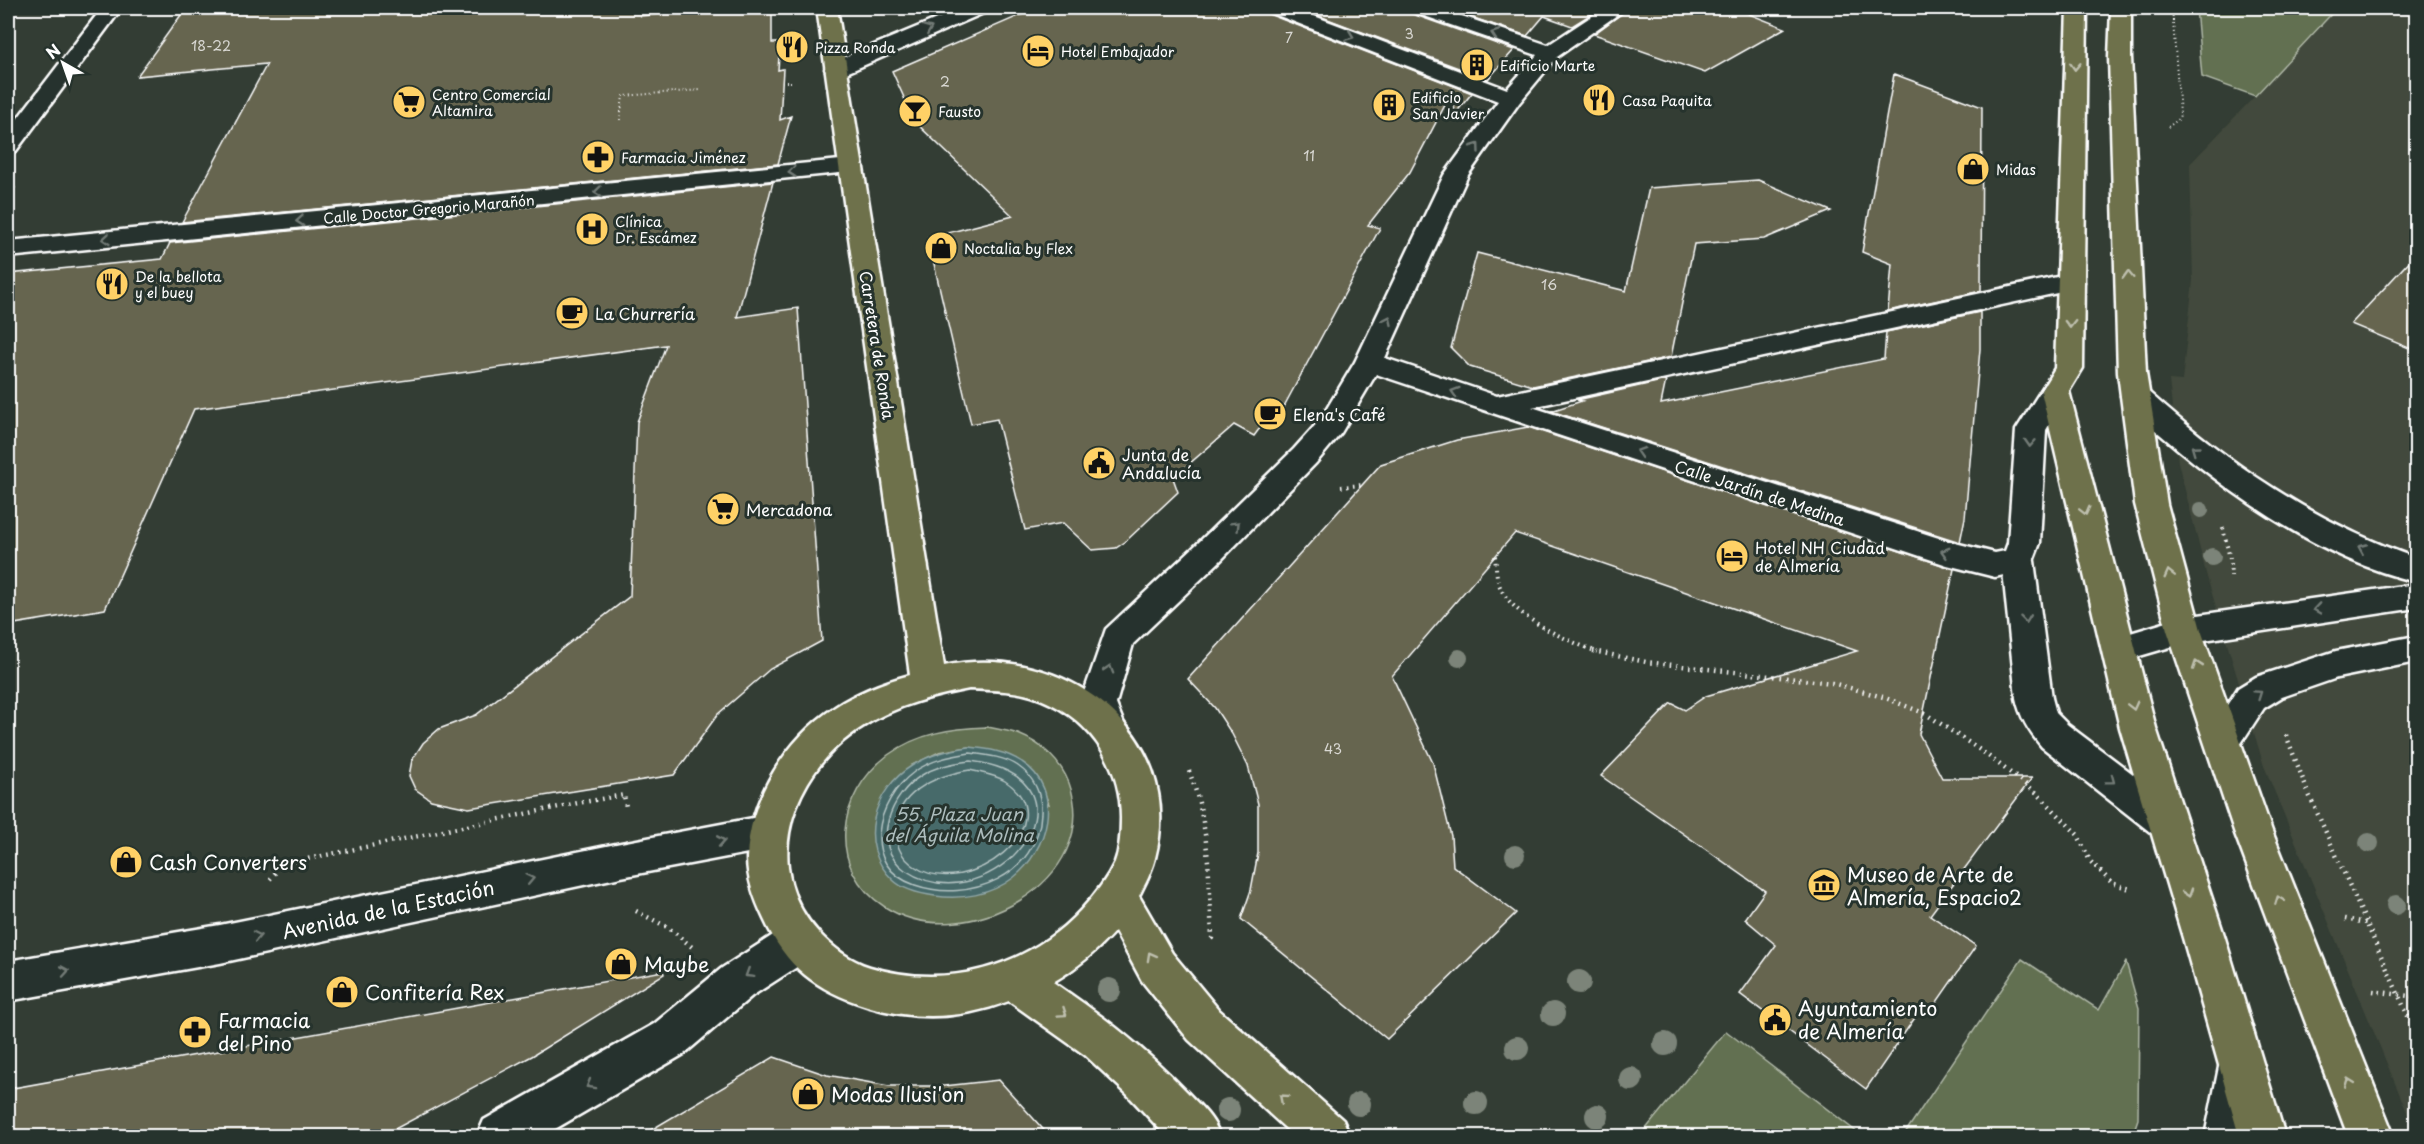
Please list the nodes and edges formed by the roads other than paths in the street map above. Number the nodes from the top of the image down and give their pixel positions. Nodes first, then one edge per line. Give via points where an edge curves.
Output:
1 (112, 8) edge
2 (827, 8) edge
3 (980, 8) edge
4 (1276, 8) edge
5 (1420, 8) edge
6 (1617, 8) edge
7 (2077, 8) edge
8 (2121, 8) edge
9 (1550, 53) junction
10 (836, 69) junction
11 (1511, 98) junction
12 (8, 146) edge
13 (850, 166) junction
14 (8, 249) edge
15 (2071, 282) junction
16 (1369, 362) junction
17 (2055, 391) junction
18 (2135, 396) junction
19 (1496, 405) junction
20 (2018, 561) junction
21 (2416, 570) edge
22 (2416, 596) edge
23 (2184, 630) junction
24 (2119, 649) junction
25 (2416, 649) edge
26 (929, 682) junction
27 (1106, 724) junction
28 (2223, 740) junction
29 (2168, 823) junction
30 (769, 832) junction
31 (1117, 896) junction
32 (799, 942) junction
33 (1014, 980) junction
34 (8, 981) edge
35 (2242, 1063) junction
36 (500, 1137) edge
37 (1197, 1137) edge
38 (1327, 1137) edge
39 (2228, 1137) edge
40 (2262, 1137) edge
41 (2371, 1137) edge

1 - 12 street
2 - 10 main road, Carretera de Ronda
10 -> 3 street
4 -> 11 street
9 -> 5 street
6 - 9 street
7 -> 15 main road
18 -> 8 main road
9 - 11 street
10 - 13 main road, Carretera de Ronda
16 -> 11 street via 1456,175
13 -> 14 street, Calle Doctor Gregorio Marañón
13 - 26 main road, Carretera de Ronda
15 -> 17 main road via 2069,368
15 - 19 street
19 -> 16 street, Calle Jardín de Medina
27 -> 16 street via 1098,704 1118,638 1305,456 1331,426
17 -> 20 street via 2031,430 2024,543
17 -> 24 main road
21 -> 18 street via 2318,530 2242,483 2178,436
23 -> 18 main road via 2151,504
20 -> 19 street, Calle Jardín de Medina via 1995,565 1947,553
20 -> 29 street via 2034,698 2043,723
22 -> 23 street
23 - 24 street
28 -> 23 main road
24 -> 29 main road via 2138,728
28 -> 25 street via 2251,698 2269,687 2336,664
26 - 27 main road via 969,675 1008,677 1045,686 1078,702
26 - 30 main road via 865,706 813,747 793,773
27 - 31 main road via 1127,752 1139,785 1143,822 1136,859
41 -> 28 main road via 2253,831
29 -> 35 main road
30 - 32 main road via 766,862 770,891
34 -> 30 street, Avenida de la Estación via 220,944
31 - 33 main road via 1099,922 1075,945
38 -> 31 main road via 1204,1025 1157,967
32 - 33 main road via 824,965 856,983 893,993 933,996 974,992
32 -> 36 street via 737,982 669,1039
33 -> 37 main road via 1100,1040 1143,1078
35 - 39 street
35 - 40 main road

